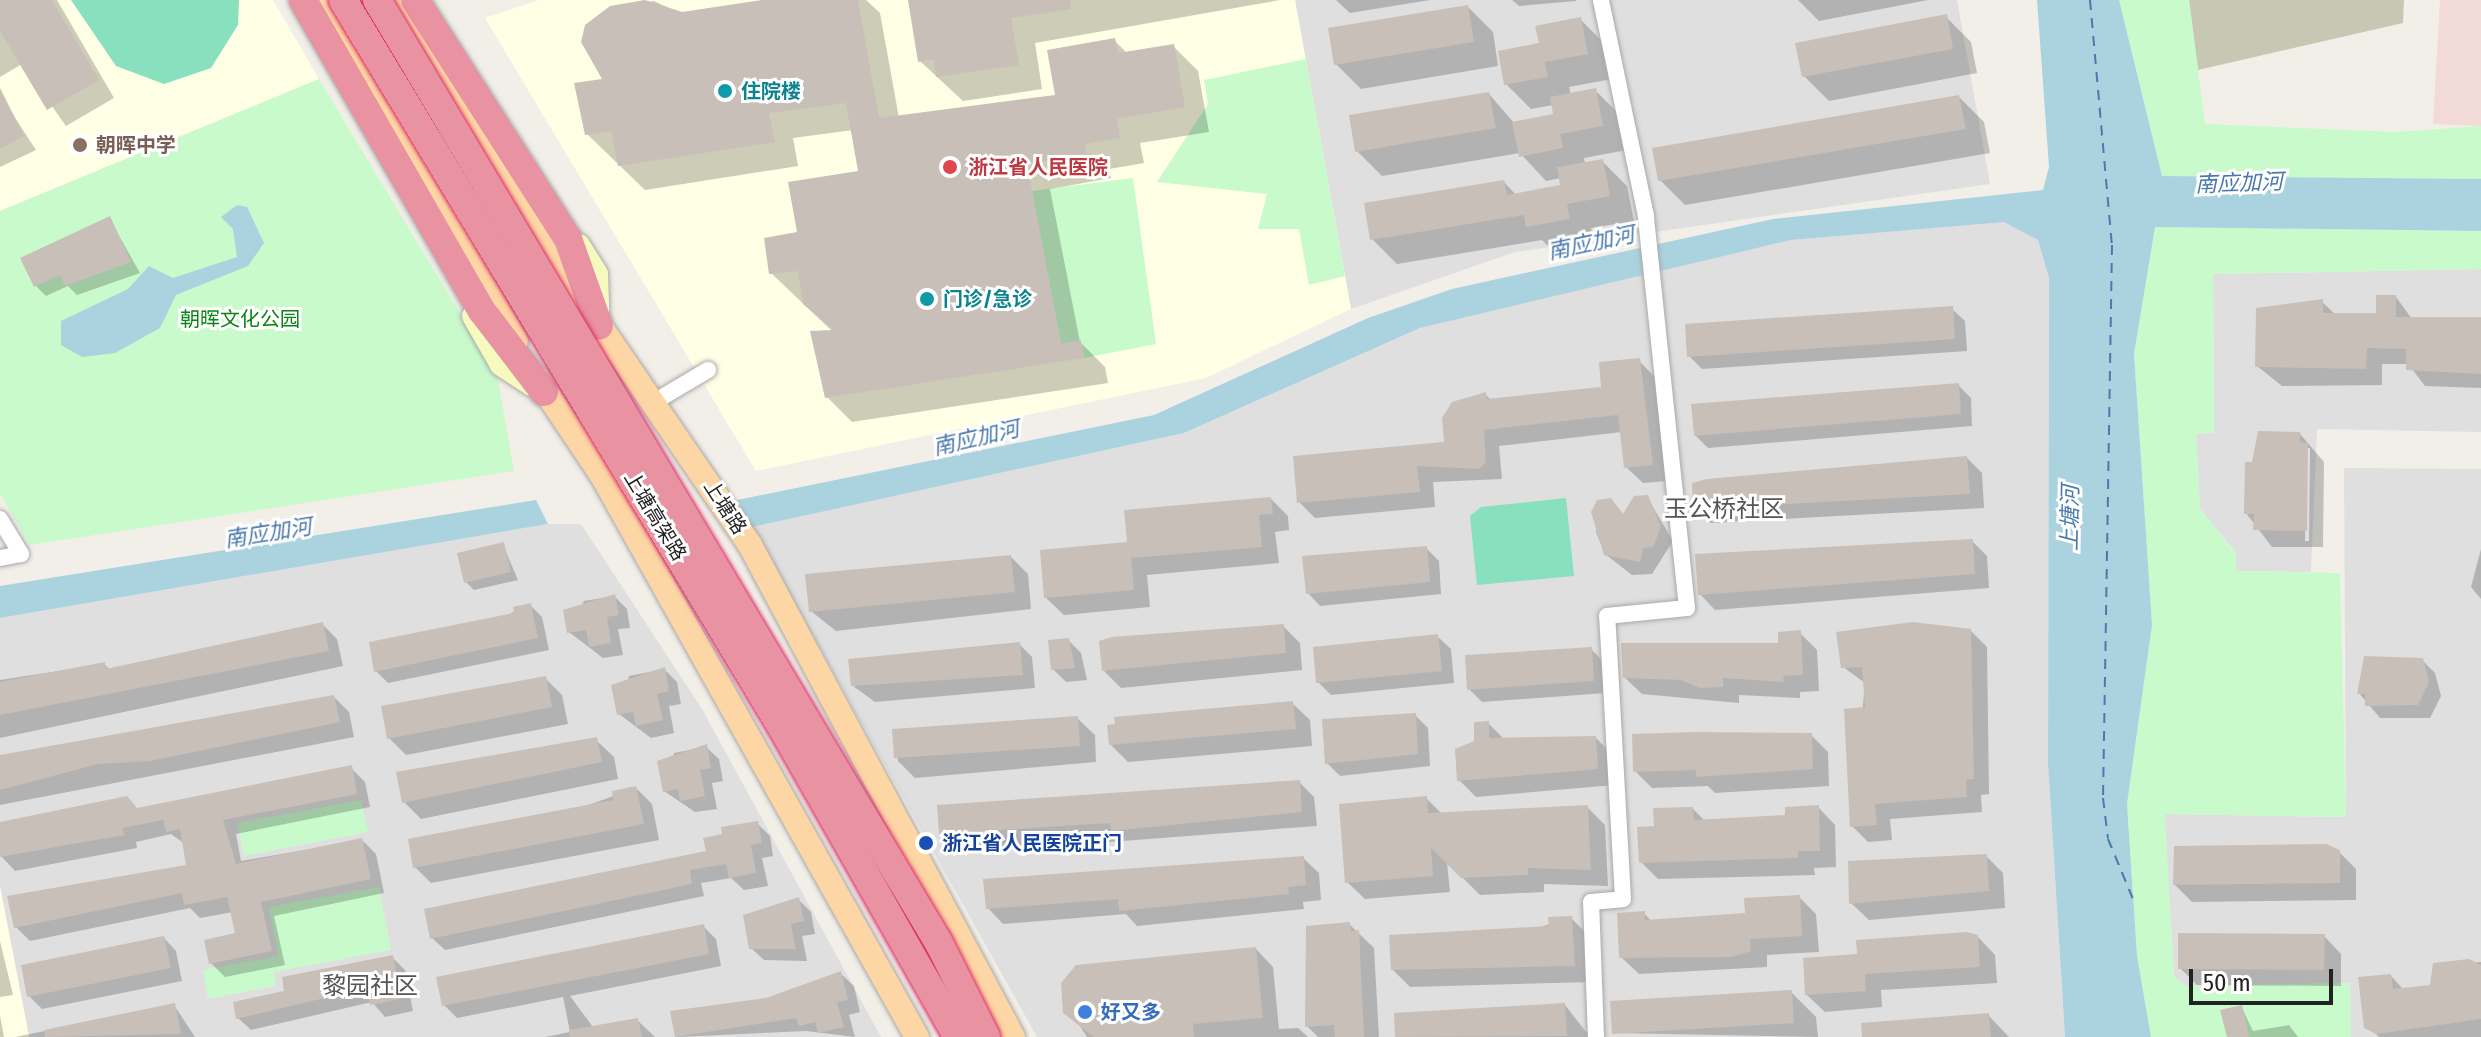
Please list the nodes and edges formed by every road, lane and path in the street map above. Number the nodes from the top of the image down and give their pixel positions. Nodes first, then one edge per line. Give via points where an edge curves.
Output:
1 (290, 0) edge
2 (303, 0) edge
3 (320, 0) edge
4 (343, 0) edge
5 (377, 0) edge
6 (398, 0) edge
7 (415, 0) edge
8 (431, 0) edge
9 (1601, 0) edge
10 (599, 326) junction
11 (708, 370) dead end
12 (544, 392) junction
13 (654, 402) junction
14 (0, 519) edge
15 (0, 558) edge
16 (917, 1037) edge
17 (958, 1037) edge
18 (986, 1037) edge
19 (1013, 1037) edge
20 (1596, 1037) edge

1 - 12 main road via 501,365
2 - 12 highway via 482,311
3 - 12 main road
4 - 17 highway, 上塘高架路, bridge via 780,724
5 - 18 highway, 上塘高架路, bridge via 939,943
6 - 10 main road, 上塘路
7 - 10 highway via 568,239
8 - 10 main road via 597,274
9 - 20 street via 1646,216 1687,608 1607,616 1623,899 1591,902
10 - 13 main road, 上塘路
11 - 13 street
12 - 16 main road via 609,488
13 - 19 main road, 上塘路 via 750,545
14 - 15 street via 21,554

